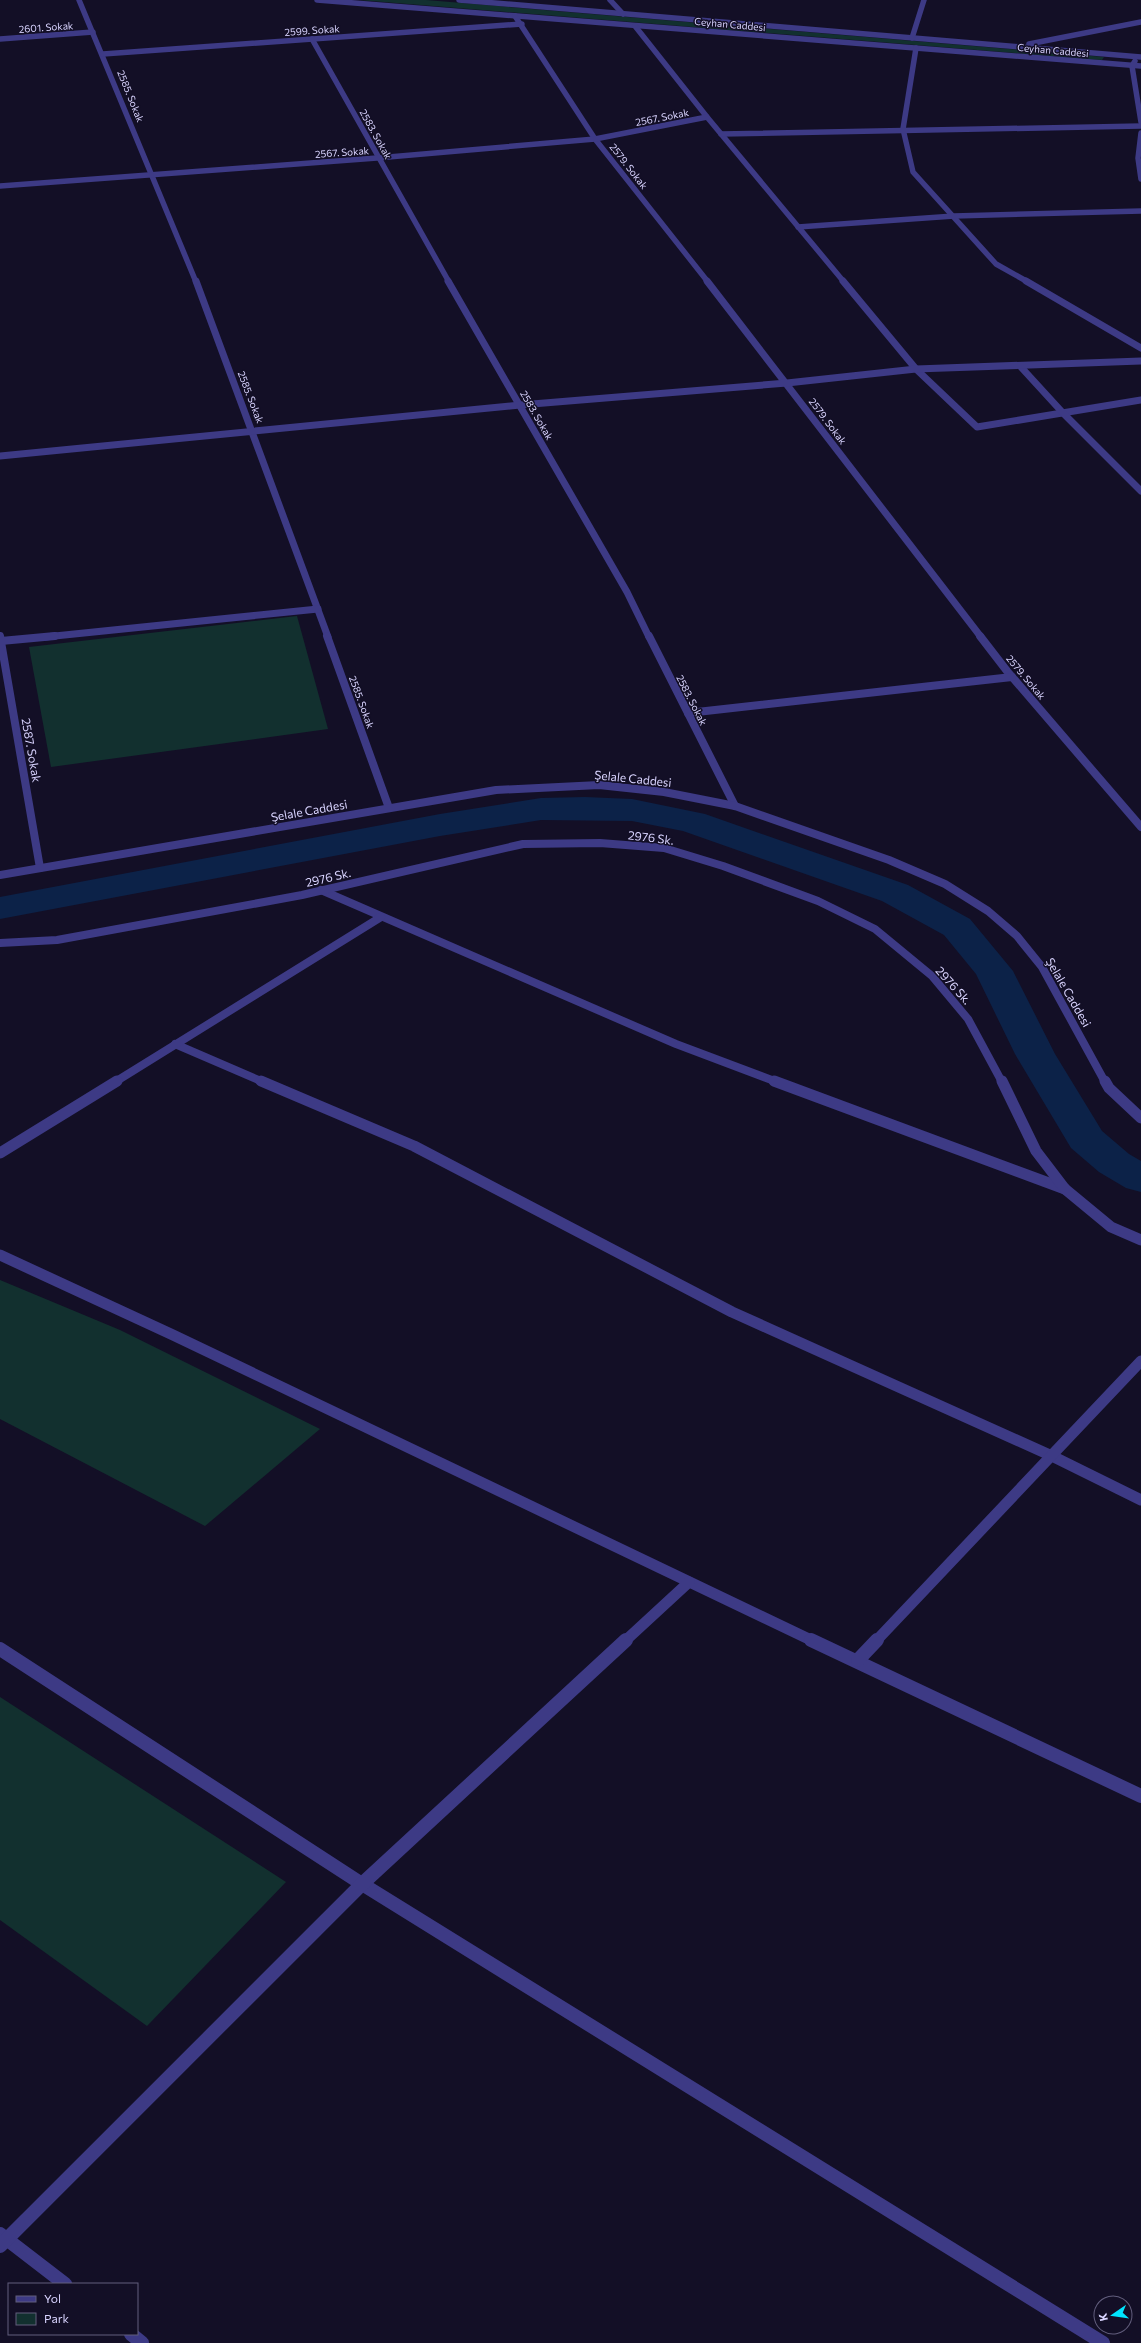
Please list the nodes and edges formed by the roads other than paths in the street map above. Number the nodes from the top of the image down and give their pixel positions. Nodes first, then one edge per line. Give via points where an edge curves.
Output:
1 (79, 0) edge
2 (317, 0) edge
3 (459, 0) edge
4 (610, 0) edge
5 (924, 0) edge
6 (623, 14) junction
7 (515, 16) junction
8 (1141, 22) edge
9 (522, 24) junction
10 (635, 26) junction
11 (93, 32) junction
12 (912, 38) junction
13 (0, 39) edge
14 (312, 39) junction
15 (1016, 46) junction
16 (916, 48) junction
17 (103, 54) junction
18 (1140, 56) edge
19 (1132, 66) junction
20 (1141, 66) edge
21 (707, 117) junction
22 (1141, 122) edge
23 (1141, 126) edge
24 (903, 129) junction
25 (1141, 133) edge
26 (721, 134) junction
27 (595, 139) junction
28 (378, 158) junction
29 (152, 175) junction
30 (1141, 179) edge
31 (0, 186) edge
32 (1141, 211) edge
33 (954, 216) junction
34 (798, 227) junction
35 (1141, 348) edge
36 (1141, 361) edge
37 (1020, 366) junction
38 (916, 369) junction
39 (787, 383) junction
40 (1141, 400) edge
41 (520, 405) junction
42 (1063, 413) junction
43 (252, 430) junction
44 (0, 456) edge
45 (1141, 491) edge
46 (318, 609) junction
47 (0, 638) edge
48 (1012, 677) junction
49 (688, 713) junction
50 (735, 806) junction
51 (389, 808) junction
52 (1141, 827) edge
53 (40, 868) junction
54 (0, 875) edge
55 (321, 890) junction
56 (381, 916) junction
57 (0, 943) edge
58 (175, 1044) junction
59 (1141, 1118) edge
60 (0, 1153) edge
61 (1065, 1190) junction
62 (1141, 1240) edge
63 (0, 1255) edge
64 (1141, 1361) edge
65 (1052, 1456) junction
66 (1141, 1500) edge
67 (689, 1582) junction
68 (0, 1649) edge
69 (858, 1660) junction
70 (1141, 1796) edge
71 (362, 1884) junction
72 (2, 2240) edge
73 (64, 2283) edge
74 (132, 2335) edge
75 (142, 2343) edge
76 (1103, 2343) edge

1 - 11 street, 2585. Sokak
2 - 7 street, Ceyhan Caddesi
3 - 6 street, Ceyhan Caddesi
4 - 6 street
5 - 12 street
6 - 12 street, Ceyhan Caddesi
7 - 9 street, 2579. Sokak
7 - 10 street, Ceyhan Caddesi
8 - 15 street
9 - 14 street, 2599. Sokak
9 - 27 street, 2579. Sokak
10 - 16 street, Ceyhan Caddesi
10 - 21 street
11 - 13 street, 2601. Sokak
11 - 17 street, 2585. Sokak
12 - 15 street, Ceyhan Caddesi
14 - 17 street, 2599. Sokak
14 - 28 street, 2583. Sokak
15 - 18 street, Ceyhan Caddesi
16 - 19 street, Ceyhan Caddesi
16 - 24 street
17 - 29 street, 2585. Sokak
18 - 19 street
19 - 20 street, Ceyhan Caddesi
19 - 22 street
21 - 26 street
21 - 27 street, 2567. Sokak
23 - 24 street
24 - 26 street
24 - 33 street via 913,172
25 - 30 street via 1138,158
26 - 34 street
27 - 28 street, 2567. Sokak
27 - 39 street, 2579. Sokak
28 - 29 street, 2567. Sokak
28 - 41 street, 2583. Sokak
29 - 31 street, 2567. Sokak
29 - 43 street, 2585. Sokak via 185,252
32 - 33 street
33 - 34 street
33 - 35 street via 996,264
34 - 38 street
36 - 37 street
37 - 38 street
37 - 42 street
38 - 39 street
38 - 42 street via 977,427
39 - 41 street
39 - 48 street, 2579. Sokak
40 - 42 street
41 - 43 street
41 - 49 street, 2583. Sokak via 627,592
42 - 45 street
43 - 44 street
43 - 46 street, 2585. Sokak
46 - 47 street
46 - 51 street, 2585. Sokak
47 - 53 street, 2587. Sokak
48 - 49 street
48 - 52 street, 2579. Sokak
49 - 50 street, 2583. Sokak
50 - 51 street, Şelale Caddesi via 664,792 599,785 496,790
50 - 59 street, Şelale Caddesi via 889,860 945,884 988,910 1017,936 1042,967 1109,1088
51 - 53 street, Şelale Caddesi via 244,835
53 - 54 street, Şelale Caddesi
55 - 56 street
55 - 57 street, 2976 Sk. via 57,940
55 - 61 street, 2976 Sk. via 523,844 600,843 664,848 723,866 818,901 875,929 932,976 968,1019 1036,1151
56 - 58 street
56 - 61 street via 676,1044
58 - 60 street
58 - 65 street via 414,1146 732,1312
61 - 62 street, 2976 Sk. via 1111,1227
63 - 67 street via 136,1316
64 - 65 street
65 - 66 street
65 - 69 street
67 - 69 street
67 - 71 street
68 - 71 street
69 - 70 street
71 - 72 street
71 - 76 street
72 - 73 street
74 - 75 street

